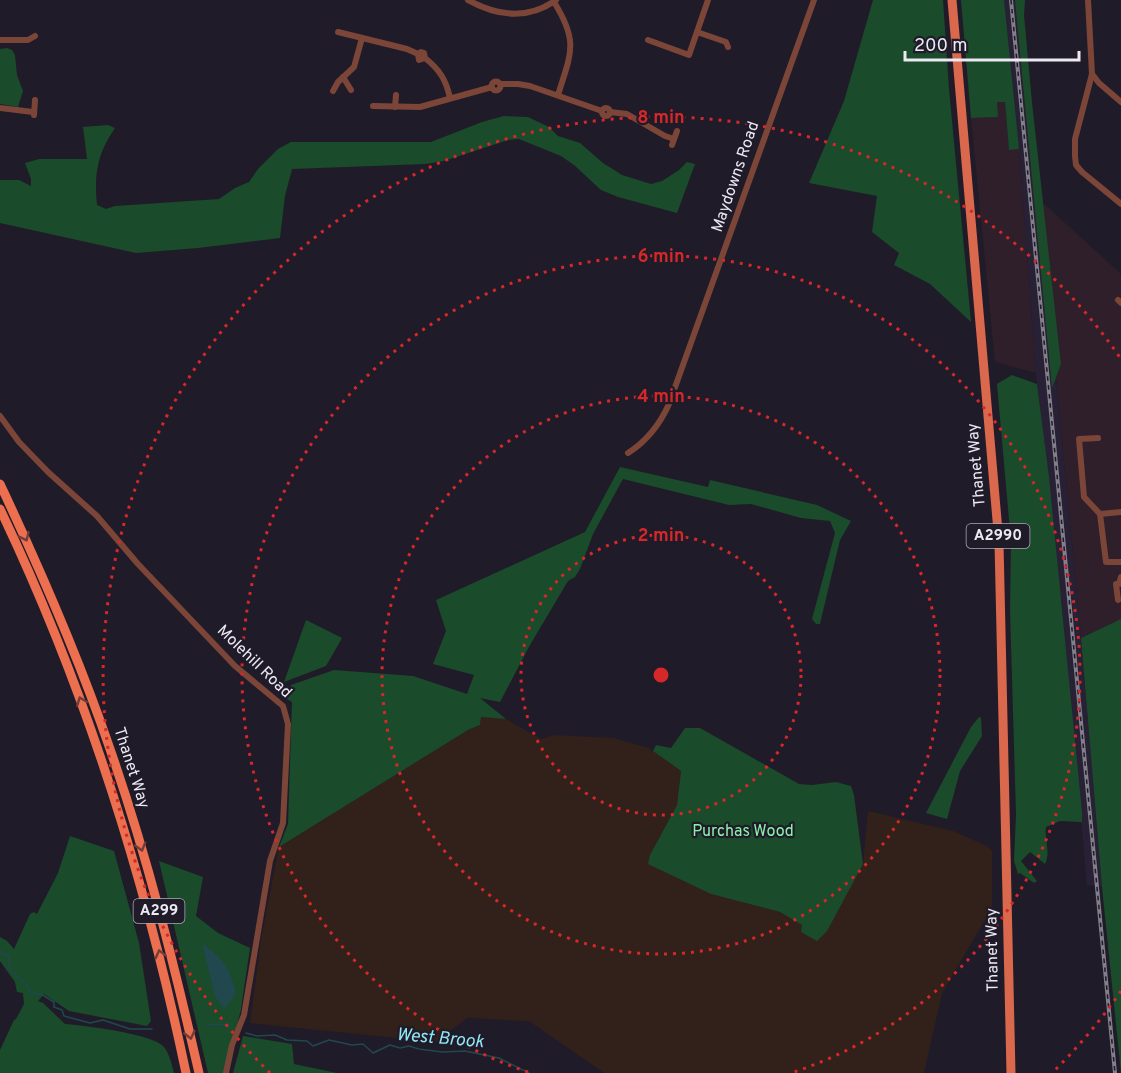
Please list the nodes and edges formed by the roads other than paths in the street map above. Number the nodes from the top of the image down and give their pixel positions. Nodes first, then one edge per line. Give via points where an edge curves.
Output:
1 (468, 0) edge
2 (708, 0) edge
3 (814, 0) edge
4 (951, 0) edge
5 (1088, 0) edge
6 (555, 1) edge
7 (338, 32) dead end
8 (698, 32) junction
9 (35, 36) dead end
10 (362, 38) junction
11 (0, 40) edge
12 (23, 40) junction
13 (648, 40) dead end
14 (23, 48) dead end
15 (728, 48) dead end
16 (570, 57) junction
17 (578, 60) dead end
18 (1092, 74) junction
19 (343, 77) junction
20 (351, 90) dead end
21 (333, 91) dead end
22 (396, 95) dead end
23 (558, 95) junction
24 (450, 98) junction
25 (35, 100) dead end
26 (1121, 102) edge
27 (373, 106) dead end
28 (395, 107) junction
29 (0, 108) edge
30 (677, 131) dead end
31 (1121, 204) edge
32 (0, 416) edge
33 (1098, 438) dead end
34 (628, 453) dead end
35 (0, 484) edge
36 (0, 508) edge
37 (1121, 512) edge
38 (1100, 514) junction
39 (1121, 562) edge
40 (1121, 577) edge
41 (1118, 600) dead end
42 (186, 1073) edge
43 (199, 1073) edge
44 (226, 1073) edge
45 (1011, 1073) edge

1 - 6 street via 493,11 516,14 536,11
2 - 8 street
3 - 34 street, Maydowns Road via 669,404 663,418 640,446
4 - 45 main road, Thanet Way / A2990 via 999,543
5 - 18 street
6 - 16 street via 570,32
7 - 10 street
8 - 13 street via 689,55
8 - 15 street via 726,42
9 - 12 street
10 - 19 street via 354,67
10 - 24 street via 407,49 418,54 419,60 425,58 444,77
11 - 12 street
12 - 14 street
16 - 17 street
16 - 23 street
18 - 26 street
18 - 31 street via 1075,139 1076,165
19 - 20 street
19 - 21 street
22 - 28 street
23 - 24 street via 495,81 492,87
23 - 30 street via 602,111 607,108 627,114 673,142
24 - 28 street via 420,107
25 - 29 street via 34,114
27 - 28 street
32 - 44 street, Molehill Road via 26,449 97,516 234,666 283,706 288,724 283,823 270,861 244,1015
33 - 38 street via 1079,439 1084,497
35 -> 43 highway, Thanet Way / A299 via 33,554 111,751 173,958
42 -> 36 highway, Thanet Way / A299 via 152,924 102,756 23,556
37 - 38 street
38 - 39 street via 1106,562
40 - 41 street via 1116,584

